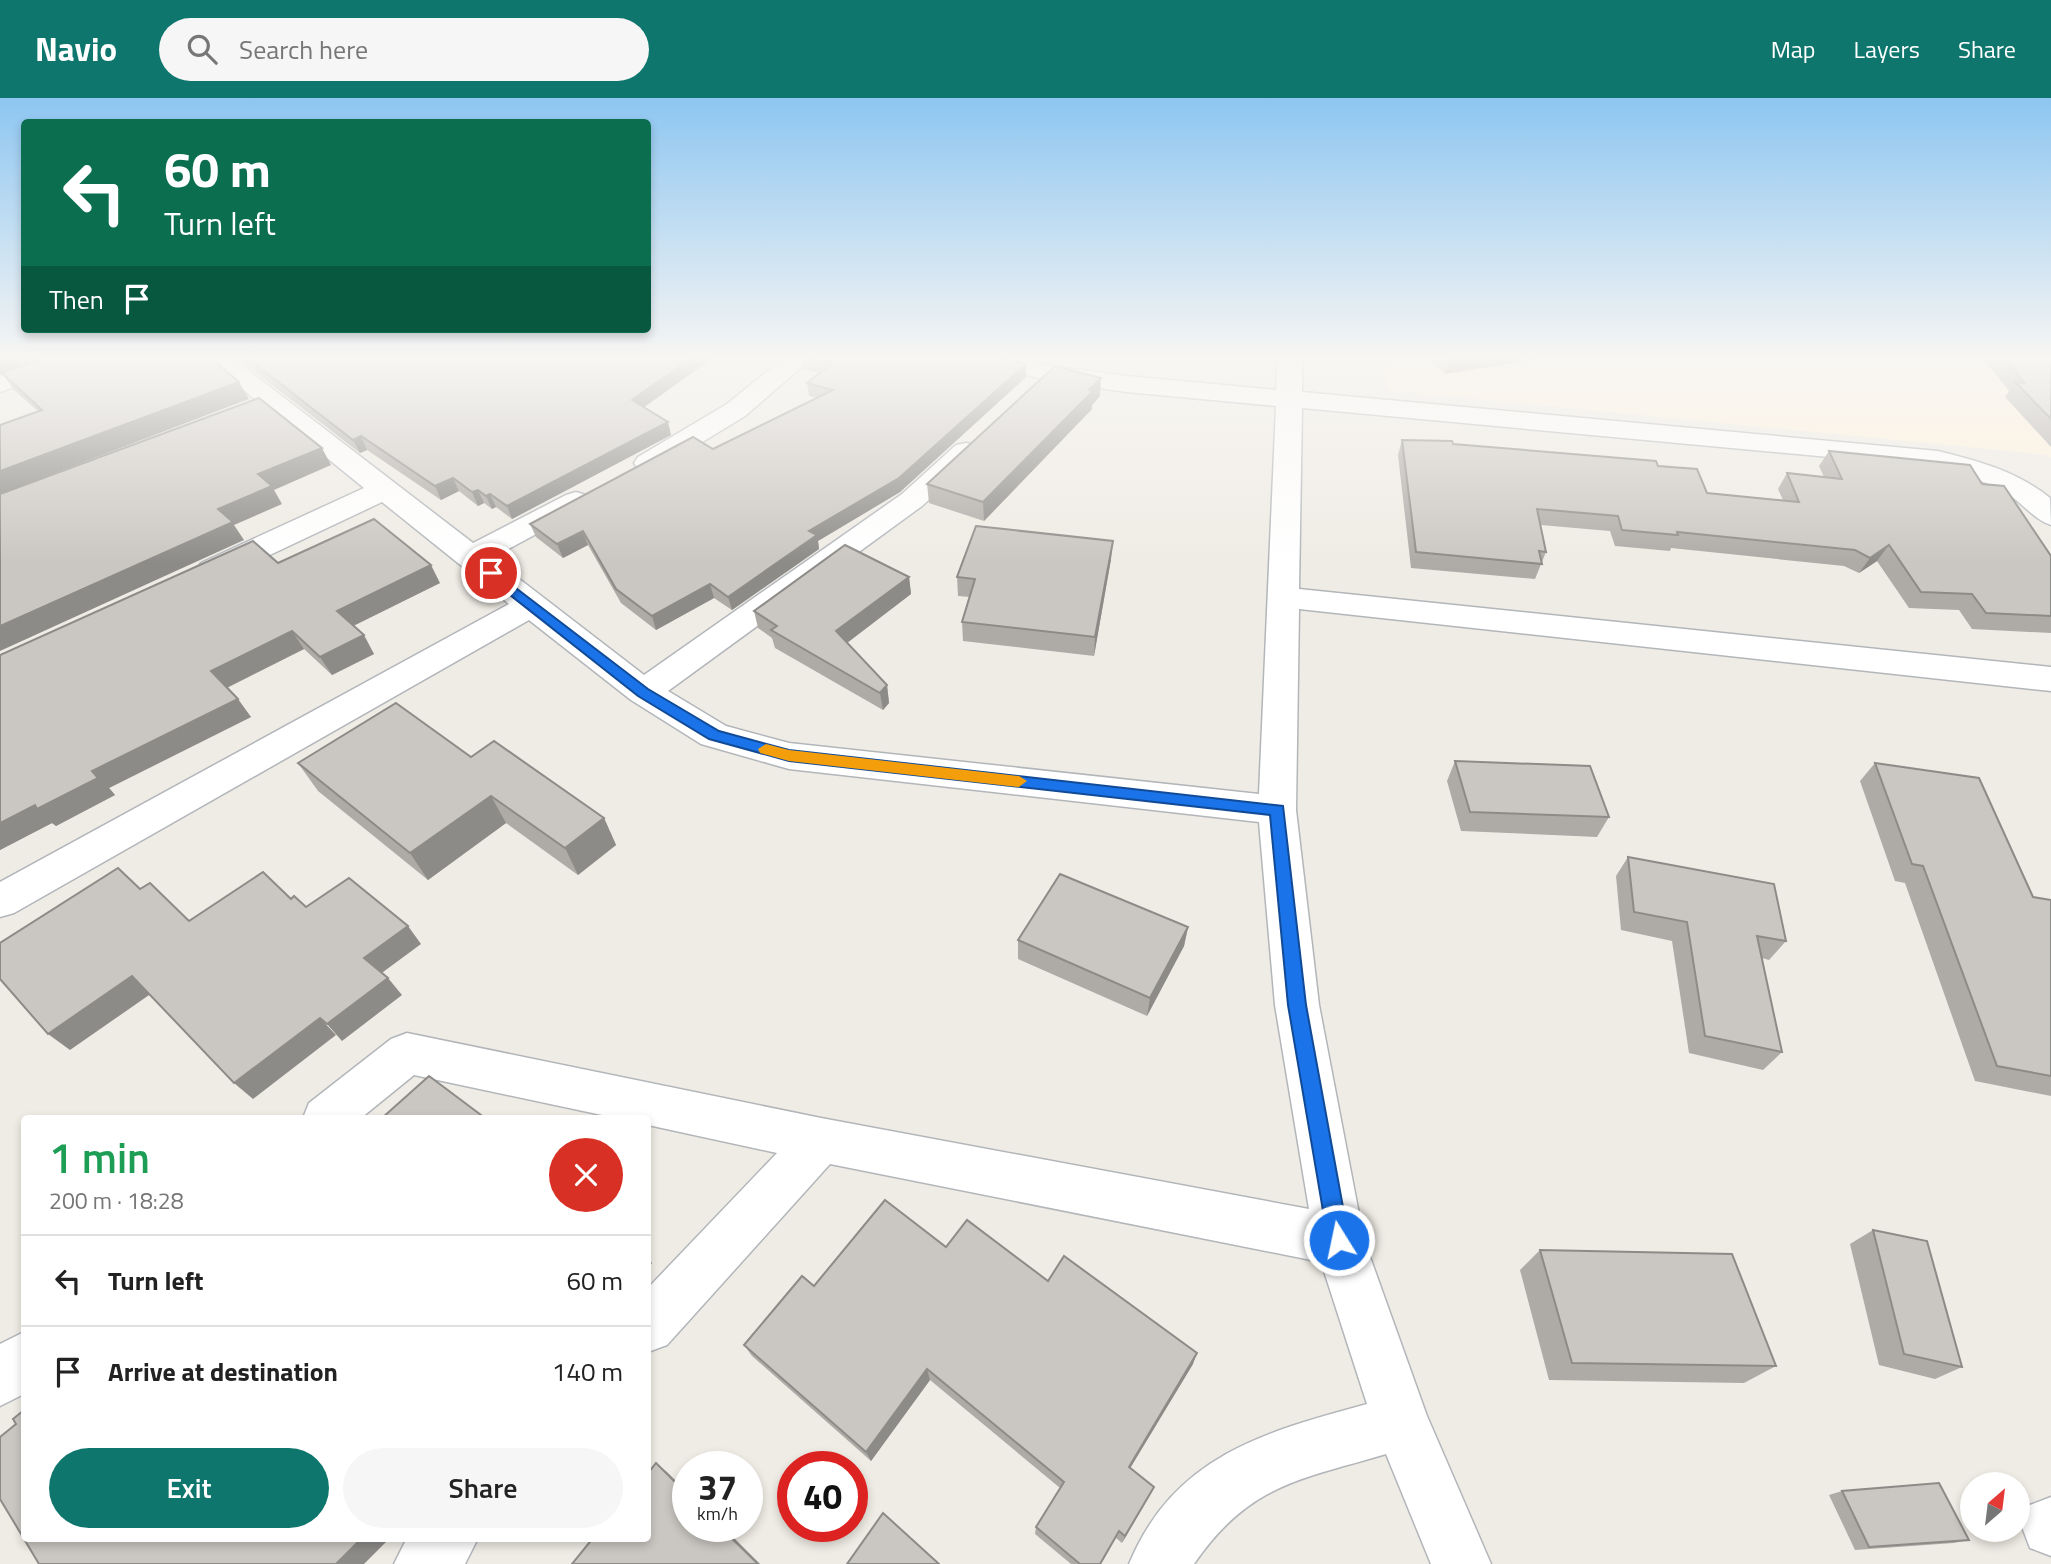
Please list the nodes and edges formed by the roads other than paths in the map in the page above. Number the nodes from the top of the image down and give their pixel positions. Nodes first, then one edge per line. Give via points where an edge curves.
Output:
1 (287, 425) edge
2 (710, 425) edge
3 (1290, 425) edge
4 (1582, 425) edge
5 (982, 436) edge
6 (631, 472) edge
7 (384, 490) junction
8 (594, 491) edge
9 (2051, 516) edge
10 (470, 557) junction
11 (186, 581) edge
12 (1284, 597) junction
13 (531, 605) junction
14 (2047, 687) edge
15 (643, 692) junction
16 (1277, 810) junction
17 (0, 901) edge
18 (330, 1115) edge
19 (821, 1140) junction
20 (1339, 1240) junction
21 (651, 1323) edge
22 (21, 1362) edge
23 (0, 1379) edge
24 (1401, 1422) junction
25 (445, 1542) edge
26 (425, 1564) edge
27 (1159, 1564) edge
28 (1461, 1564) edge

1 - 7 street
2 - 6 street
3 - 12 street
4 - 9 street via 1938,459 2010,483 2038,499
5 - 15 street via 912,500
7 - 10 street
7 - 11 street
8 - 10 street
10 - 13 street
12 - 14 street
12 - 16 street
13 - 15 street
13 - 17 street
15 - 16 street via 714,735 789,755
16 - 20 street via 1297,1005
18 - 19 street via 407,1054
19 - 20 street
19 - 21 street
20 - 24 street
22 - 23 street
24 - 27 street via 1272,1462 1221,1489 1173,1541
24 - 28 street
25 - 26 street

